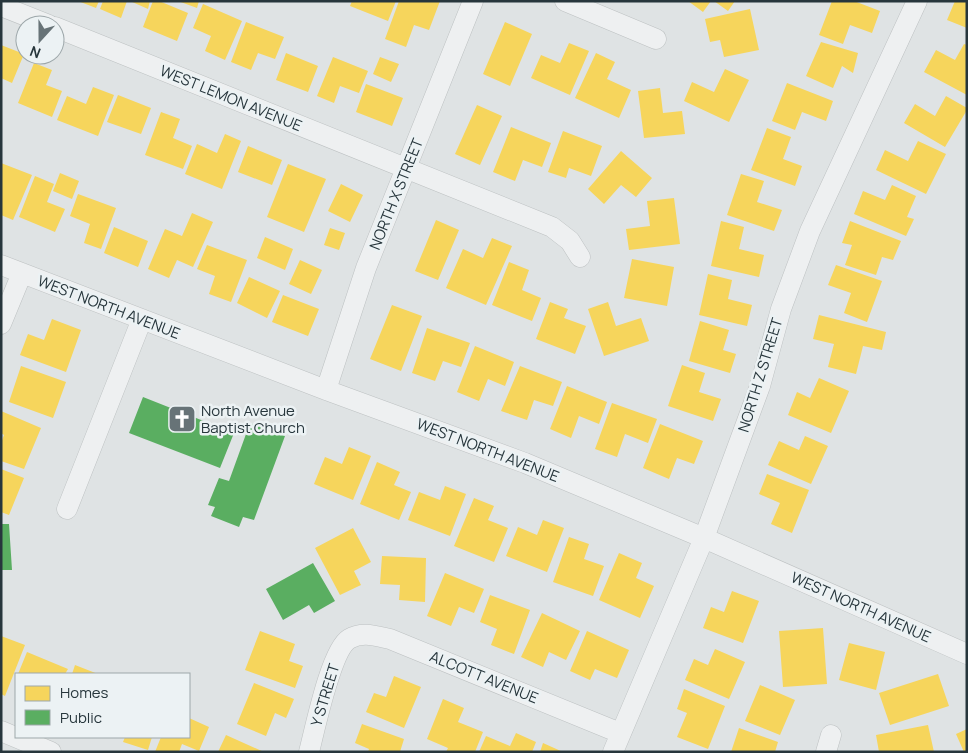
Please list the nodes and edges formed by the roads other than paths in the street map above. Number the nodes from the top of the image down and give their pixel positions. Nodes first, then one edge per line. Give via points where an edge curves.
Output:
1 (473, 1) edge
2 (565, 1) edge
3 (917, 1) edge
4 (1, 6) edge
5 (24, 15) edge
6 (65, 31) edge
7 (656, 39) dead end
8 (407, 168) junction
9 (580, 257) dead end
10 (1, 265) edge
11 (22, 273) junction
12 (142, 319) junction
13 (1, 324) edge
14 (326, 390) junction
15 (67, 509) dead end
16 (704, 538) junction
17 (347, 640) joint
18 (967, 654) edge
19 (1, 730) edge
20 (620, 733) junction
21 (15, 736) edge
22 (19, 738) edge
23 (51, 752) edge
24 (309, 752) edge
25 (613, 752) edge

1 - 8 street, NORTH X STREET
2 - 7 street
3 - 16 street, NORTH Z STREET via 810,231 781,309 760,386
4 - 5 street
6 - 8 street, WEST LEMON AVENUE
8 - 9 street, WEST LEMON AVENUE via 552,227 570,241
8 - 14 street, NORTH X STREET via 366,268
10 - 11 street, WEST NORTH AVENUE
11 - 12 street, WEST NORTH AVENUE
11 - 13 street
12 - 14 street, WEST NORTH AVENUE
12 - 15 street
14 - 16 street, WEST NORTH AVENUE via 525,463
16 - 18 street, WEST NORTH AVENUE
16 - 20 street, NORTH Z STREET
17 - 20 street, ALCOTT AVENUE via 366,634 390,639
17 - 24 street, Y STREET via 339,650 328,682
19 - 21 street
20 - 25 street, NORTH Z STREET
22 - 23 street

